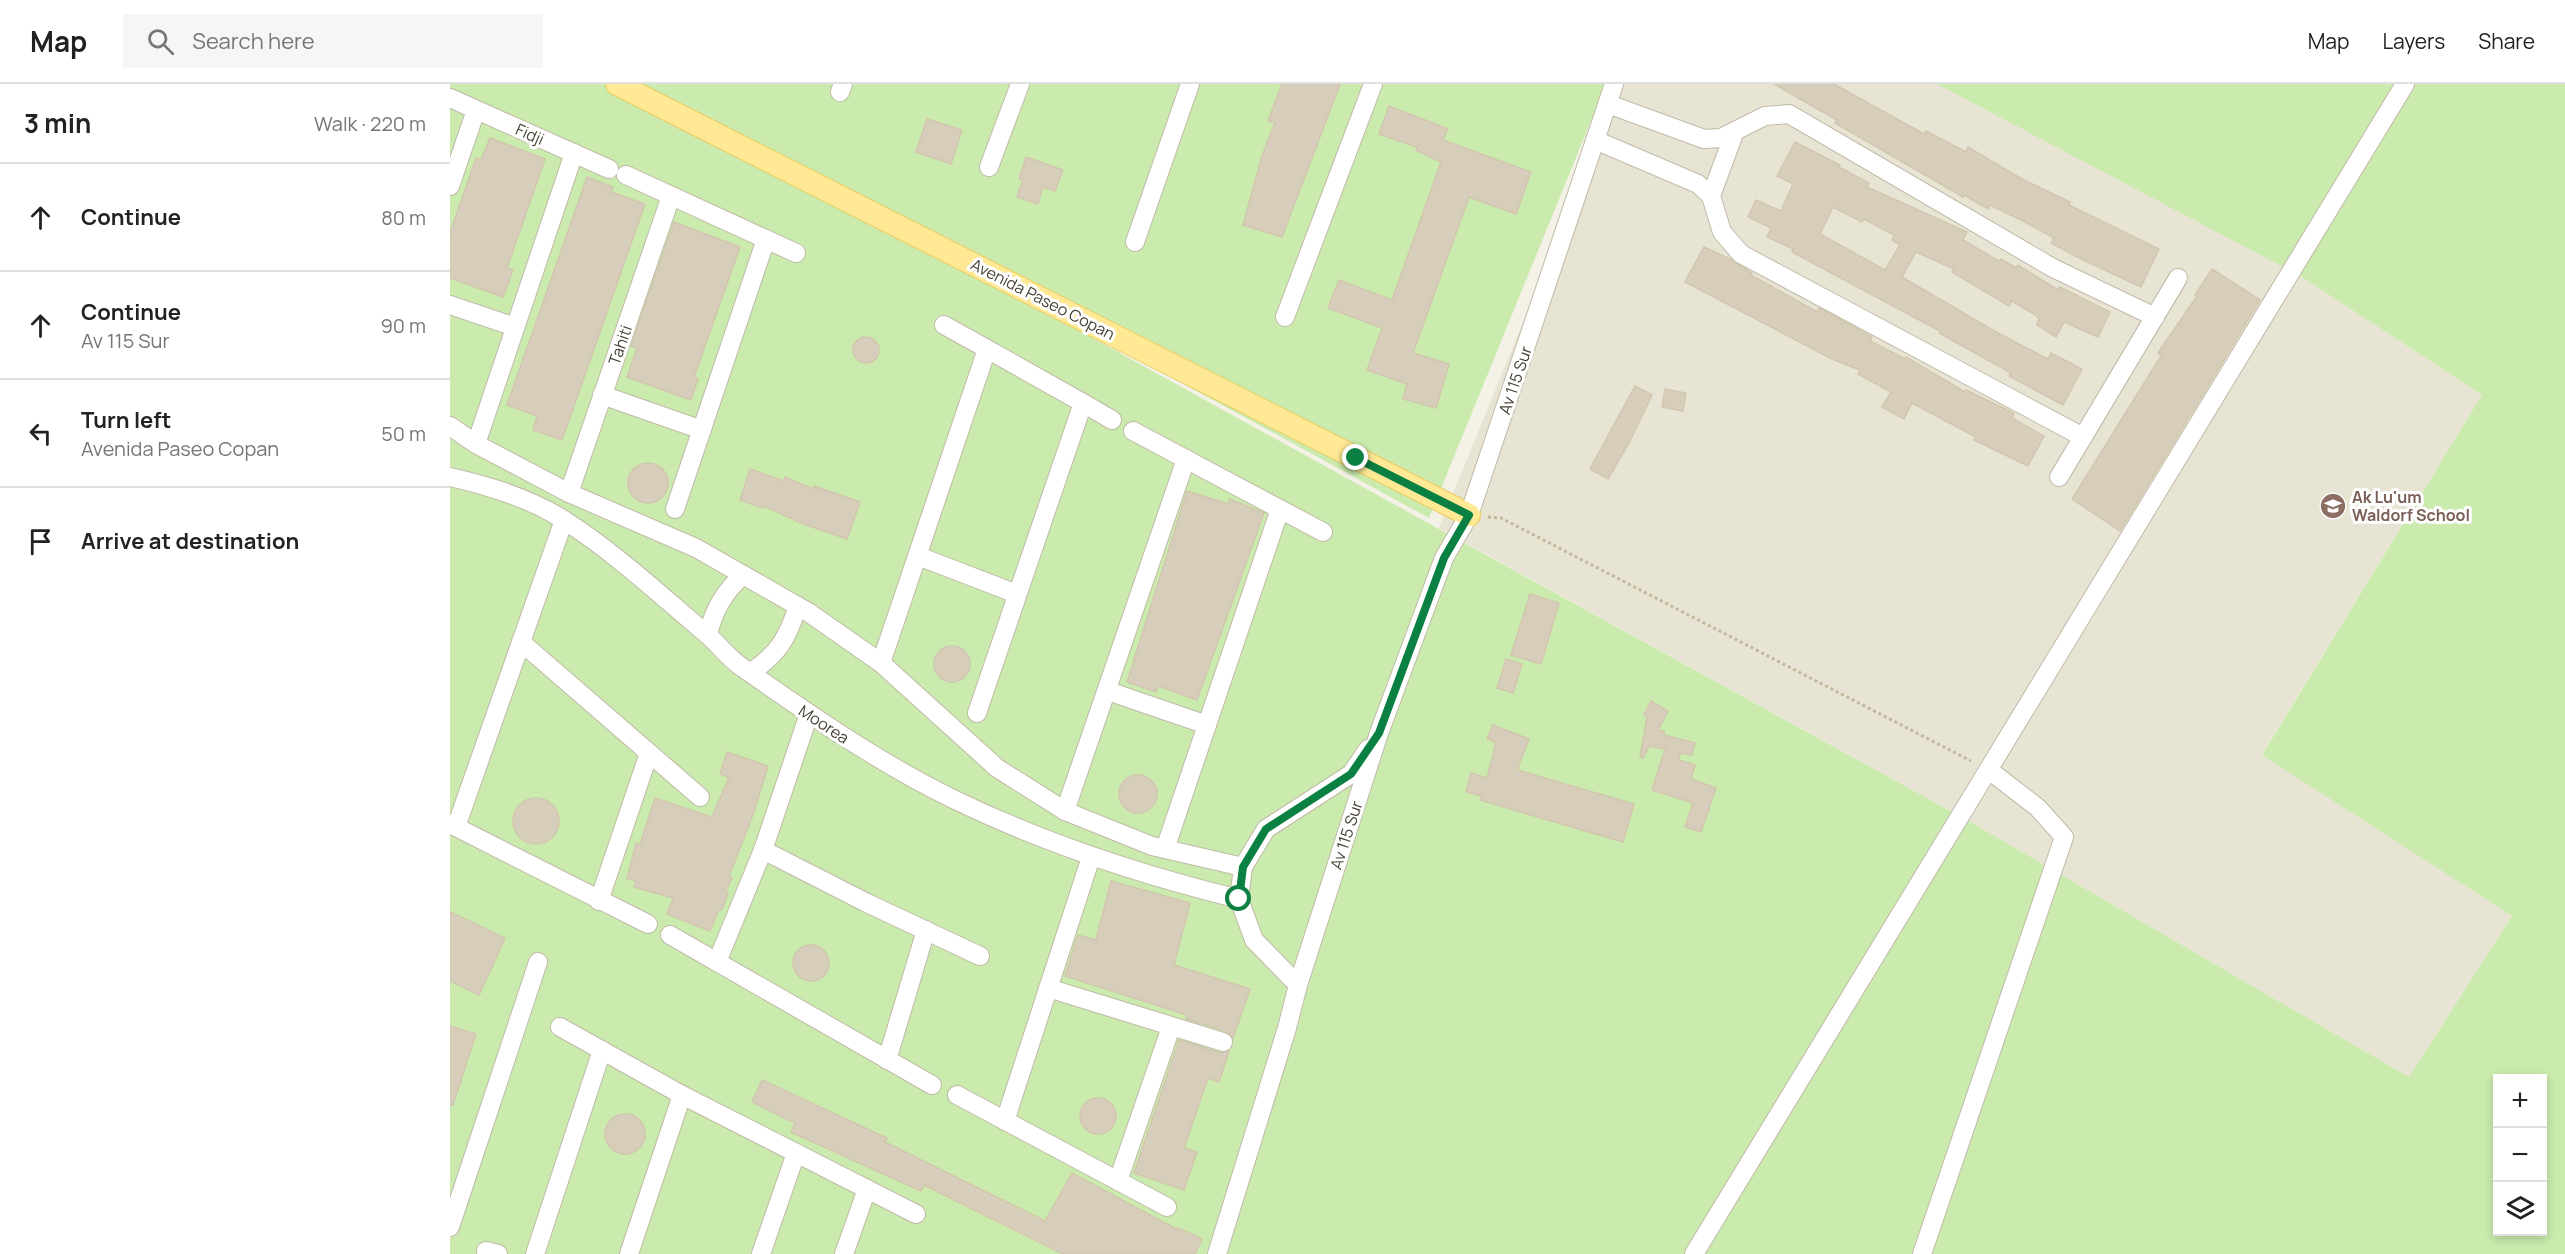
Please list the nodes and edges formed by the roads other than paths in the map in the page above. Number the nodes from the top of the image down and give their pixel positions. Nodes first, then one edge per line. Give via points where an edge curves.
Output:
1 (617, 84) edge
2 (1020, 84) edge
3 (1190, 84) edge
4 (1373, 84) edge
5 (1614, 84) edge
6 (2405, 84) edge
7 (450, 99) edge
8 (1608, 104) junction
9 (476, 110) junction
10 (1735, 130) junction
11 (1595, 140) junction
12 (574, 153) junction
13 (989, 167) dead end
14 (450, 186) edge
15 (671, 196) junction
16 (1711, 196) junction
17 (766, 239) junction
18 (1135, 242) dead end
19 (796, 253) dead end
20 (2178, 278) dead end
21 (450, 305) edge
22 (1285, 317) dead end
23 (2155, 317) junction
24 (944, 324) dead end
25 (515, 327) junction
26 (987, 349) junction
27 (602, 395) junction
28 (1083, 403) junction
29 (1112, 420) dead end
30 (450, 426) edge
31 (702, 430) junction
32 (1133, 431) dead end
33 (2083, 437) junction
34 (476, 444) junction
35 (1186, 459) junction
36 (450, 477) edge
37 (2059, 477) dead end
38 (569, 494) junction
39 (675, 509) dead end
40 (1280, 509) junction
41 (1469, 515) junction
42 (564, 520) junction
43 (1323, 532) dead end
44 (918, 556) junction
45 (743, 575) junction
46 (1017, 594) junction
47 (798, 606) junction
48 (708, 634) junction
49 (521, 642) junction
50 (881, 663) junction
51 (750, 673) junction
52 (1108, 691) junction
53 (976, 713) dead end
54 (809, 714) junction
55 (1207, 725) junction
56 (1379, 733) junction
57 (649, 753) junction
58 (1989, 770) junction
59 (700, 797) dead end
60 (1065, 811) junction
61 (453, 826) edge
62 (762, 850) junction
63 (1172, 851) junction
64 (1091, 857) junction
65 (1243, 867) junction
66 (1166, 881) junction
67 (1239, 899) junction
68 (599, 901) junction
69 (648, 924) dead end
70 (926, 930) junction
71 (670, 936) dead end
72 (980, 956) dead end
73 (538, 962) dead end
74 (717, 962) junction
75 (1298, 985) junction
76 (1048, 988) junction
77 (1171, 1027) junction
78 (560, 1028) dead end
79 (1223, 1042) dead end
80 (602, 1050) junction
81 (887, 1060) junction
82 (932, 1085) dead end
83 (682, 1095) junction
84 (957, 1095) dead end
85 (1005, 1121) junction
86 (796, 1153) junction
87 (1118, 1181) junction
88 (867, 1189) junction
89 (1167, 1207) dead end
90 (916, 1214) dead end
91 (450, 1227) edge
92 (535, 1254) edge
93 (629, 1254) edge
94 (760, 1254) edge
95 (844, 1254) edge
96 (1217, 1254) edge
97 (1694, 1254) edge
98 (1922, 1254) edge

1 - 41 main road, Avenida Paseo Copan
2 - 13 street
3 - 18 street
4 - 22 street
5 - 8 street, Av 115 Sur
6 - 58 street
7 - 9 street, Fidji
8 - 10 street via 1704,139 1720,138
8 - 11 street, Av 115 Sur
9 - 12 street, Fidji
9 - 14 street
10 - 16 street
10 - 23 street via 1765,116 1789,114 2053,268
11 - 16 street via 1698,184
11 - 41 street, Av 115 Sur
12 - 15 street, Fidji
12 - 25 street
15 - 17 street, Fidji
15 - 27 street, Tahiti
16 - 33 street via 1722,232 1741,254
17 - 19 street, Fidji
17 - 31 street
20 - 23 street
21 - 25 street
23 - 33 street
24 - 26 street
25 - 34 street
26 - 28 street
26 - 44 street
27 - 31 street
27 - 38 street, Tahiti
28 - 29 street
28 - 46 street
30 - 34 street
31 - 39 street
32 - 35 street
33 - 37 street
34 - 38 street
35 - 40 street
35 - 52 street
36 - 42 street, Moorea via 524,499
38 - 45 street via 696,548
40 - 43 street
40 - 55 street
41 - 56 street, Av 115 Sur via 1444,558
42 - 48 street, Moorea
42 - 49 street
44 - 46 street
44 - 50 street
45 - 47 street
45 - 48 street via 720,602
46 - 53 street
47 - 50 street
47 - 51 street via 788,636 771,658
48 - 51 street, Moorea
49 - 57 street
49 - 61 street
50 - 60 street via 996,768
51 - 54 street, Moorea
52 - 55 street
52 - 60 street
54 - 62 street
54 - 64 street, Moorea via 952,799
55 - 63 street
56 - 65 street via 1351,774 1266,829
56 - 75 street, Av 115 Sur
57 - 59 street
57 - 68 street
58 - 97 street
58 - 98 street via 2038,808 2064,837
60 - 63 street
61 - 68 street
62 - 70 street
62 - 74 street
63 - 65 street
63 - 66 street
64 - 66 street, Moorea
64 - 76 street
65 - 67 street
66 - 67 street, Moorea
67 - 75 street via 1254,940
68 - 69 street
70 - 72 street
70 - 81 street
71 - 74 street
73 - 91 street
74 - 81 street
75 - 96 street, Av 115 Sur
76 - 77 street
76 - 85 street
77 - 79 street
77 - 87 street
78 - 80 street
80 - 83 street
80 - 92 street
81 - 82 street
83 - 86 street
83 - 93 street
84 - 85 street
85 - 87 street
86 - 88 street
86 - 94 street
87 - 89 street
88 - 90 street
88 - 95 street

